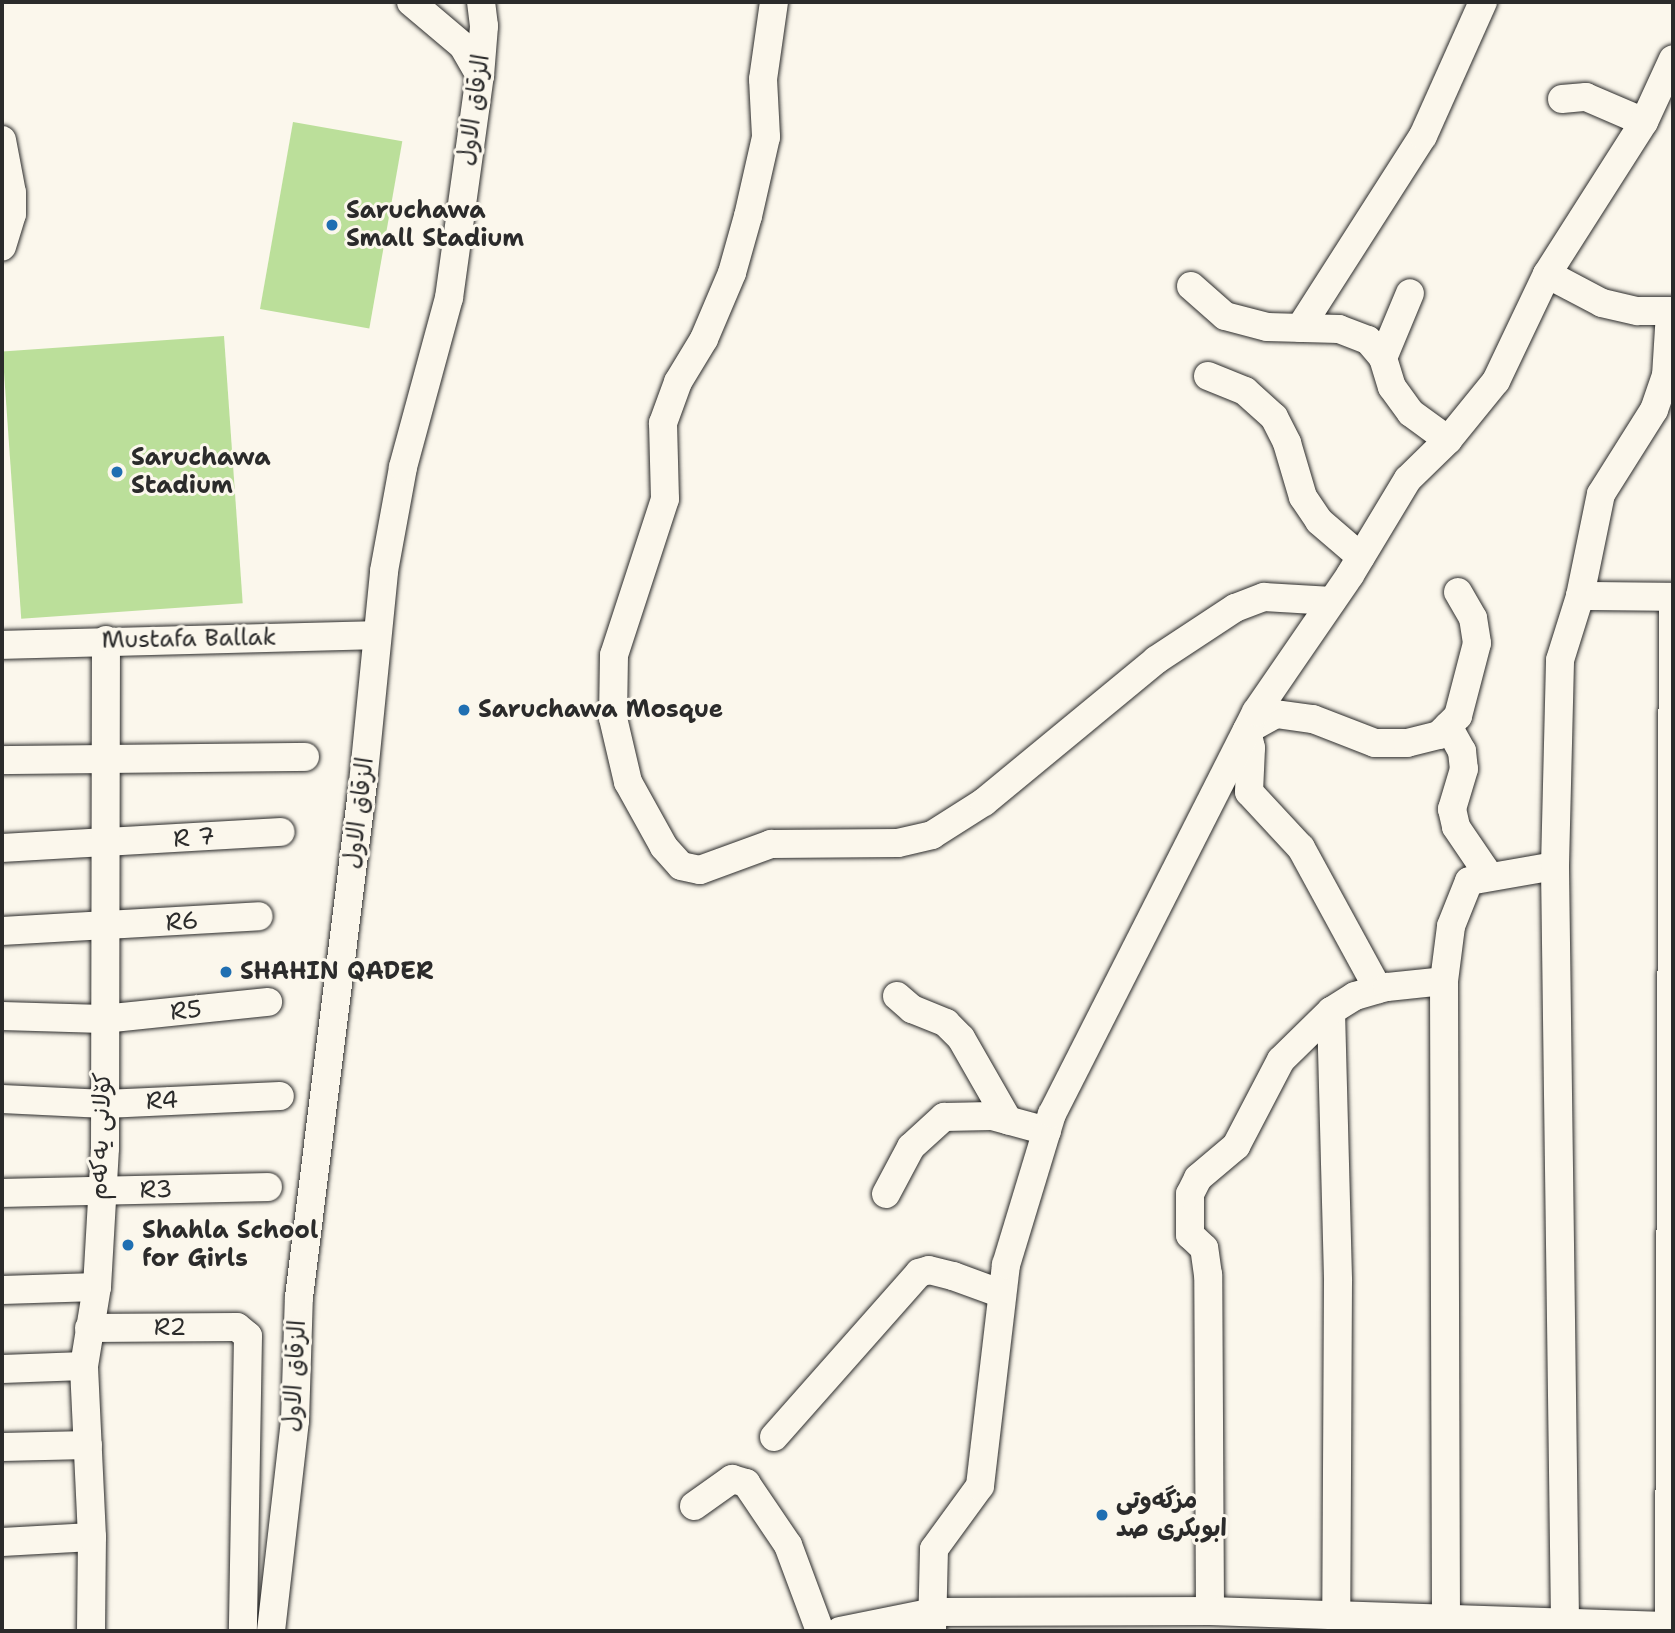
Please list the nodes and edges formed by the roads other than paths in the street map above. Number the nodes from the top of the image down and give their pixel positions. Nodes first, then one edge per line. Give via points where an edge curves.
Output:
1 (411, 2) edge
2 (481, 2) edge
3 (774, 2) edge
4 (1483, 2) edge
5 (1673, 58) edge
6 (480, 76) junction
7 (1562, 99) dead end
8 (1644, 122) junction
9 (2, 140) edge
10 (2, 246) edge
11 (1547, 274) junction
12 (1191, 286) dead end
13 (1410, 293) dead end
14 (1672, 311) edge
15 (1300, 328) junction
16 (1383, 358) junction
17 (1208, 376) dead end
18 (1448, 440) junction
19 (1361, 556) junction
20 (1458, 592) dead end
21 (1580, 596) junction
22 (1673, 597) edge
23 (1332, 601) junction
24 (377, 635) junction
25 (106, 640) junction
26 (2, 645) edge
27 (1448, 726) junction
28 (1247, 730) junction
29 (305, 757) dead end
30 (108, 758) junction
31 (2, 760) edge
32 (281, 832) dead end
33 (106, 844) junction
34 (2, 848) edge
35 (1555, 866) junction
36 (1488, 874) junction
37 (259, 916) dead end
38 (104, 929) junction
39 (2, 931) edge
40 (1444, 981) junction
41 (1378, 989) junction
42 (897, 996) dead end
43 (268, 1002) dead end
44 (1331, 1011) junction
45 (2, 1016) edge
46 (103, 1019) junction
47 (280, 1096) dead end
48 (2, 1099) edge
49 (105, 1104) junction
50 (1008, 1120) junction
51 (1047, 1130) junction
52 (268, 1187) dead end
53 (101, 1191) junction
54 (2, 1193) edge
55 (886, 1194) dead end
56 (97, 1287) junction
57 (2, 1290) edge
58 (1002, 1294) junction
59 (89, 1328) junction
60 (84, 1366) junction
61 (2, 1370) edge
62 (774, 1437) dead end
63 (88, 1445) junction
64 (2, 1447) edge
65 (694, 1506) dead end
66 (92, 1537) junction
67 (2, 1542) edge
68 (1210, 1611) junction
69 (1336, 1618) junction
70 (1446, 1620) junction
71 (933, 1622) edge
72 (1387, 1624) edge
73 (1549, 1625) edge
74 (1671, 1626) edge
75 (91, 1631) edge
76 (243, 1631) edge
77 (271, 1631) edge
78 (820, 1631) edge
79 (840, 1631) edge

1 - 6 street via 463,46
2 - 6 street, الزقاق الاول
3 - 23 street via 763,79 766,137 748,216 732,273 704,339 678,382 663,423 665,499 614,655 613,718 628,782 664,847 681,866 700,870 772,844 898,843 932,835 984,802 1156,660 1235,608 1264,597
4 - 15 street via 1423,136
5 - 8 street
6 - 24 street, الزقاق الاول via 449,298 396,502
7 - 8 street via 1586,97
8 - 11 street
9 - 10 street via 12,214
11 - 14 street via 1602,303
11 - 18 street via 1496,381
12 - 15 street via 1225,316 1267,327
13 - 16 street
14 - 21 street via 1666,376 1654,410 1601,494
15 - 16 street via 1339,329 1368,340
16 - 18 street via 1392,387 1411,412
17 - 19 street via 1245,391 1274,418 1287,443 1303,497 1319,522
18 - 19 street via 1408,479
19 - 23 street
20 - 27 street via 1474,618 1477,643 1472,678 1458,716
21 - 22 street
21 - 35 street via 1560,660
22 - 74 street
23 - 28 street
24 - 25 street, Mustafa Ballak
24 - 77 street, الزقاق الاول via 299,1297 295,1422
25 - 26 street, Mustafa Ballak
25 - 30 street, کۆلانی یەکەم
27 - 28 street via 1439,735 1407,743 1374,743 1289,715 1276,714
27 - 36 street via 1462,751 1464,769 1452,809 1456,827
28 - 41 street via 1249,792 1301,848
28 - 51 street
29 - 30 street
30 - 31 street
30 - 33 street, کۆلانی یەکەم
32 - 33 street, R 7
33 - 34 street, R 7
33 - 38 street, کۆلانی یەکەم
35 - 36 street
35 - 73 street
36 - 40 street via 1469,881 1460,897
37 - 38 street, R6
38 - 39 street, R6
38 - 46 street, کۆلانی یەکەم
40 - 41 street
40 - 70 street
41 - 44 street
42 - 50 street via 912,1009 946,1023 961,1038
43 - 46 street, R5
44 - 68 street via 1281,1060 1236,1146 1198,1178 1190,1194 1190,1235 1204,1248 1208,1275
44 - 69 street via 1338,1281
45 - 46 street, R5
46 - 49 street, کۆلانی یەکەم
47 - 49 street, R4
48 - 49 street, R4
49 - 53 street, کۆلانی یەکەم
50 - 51 street
50 - 55 street via 958,1113 944,1117 911,1147
51 - 58 street via 1006,1265
52 - 53 street, R3
53 - 54 street, R3
53 - 56 street, کۆلانی یەکەم
56 - 57 street
56 - 59 street, کۆلانی یەکەم
58 - 62 street via 953,1276 929,1270 919,1273
58 - 71 street via 980,1486 934,1549
59 - 60 street, کۆلانی یەکەم
59 - 76 street, R2 via 237,1327 248,1336
60 - 61 street
60 - 63 street, کۆلانی یەکەم
63 - 64 street
63 - 66 street, کۆلانی یەکەم
65 - 78 street via 732,1479 746,1483 788,1545
66 - 67 street
66 - 75 street, کۆلانی یەکەم
68 - 69 street
68 - 71 street
69 - 72 street
70 - 72 street
70 - 73 street
71 - 79 street
73 - 74 street

